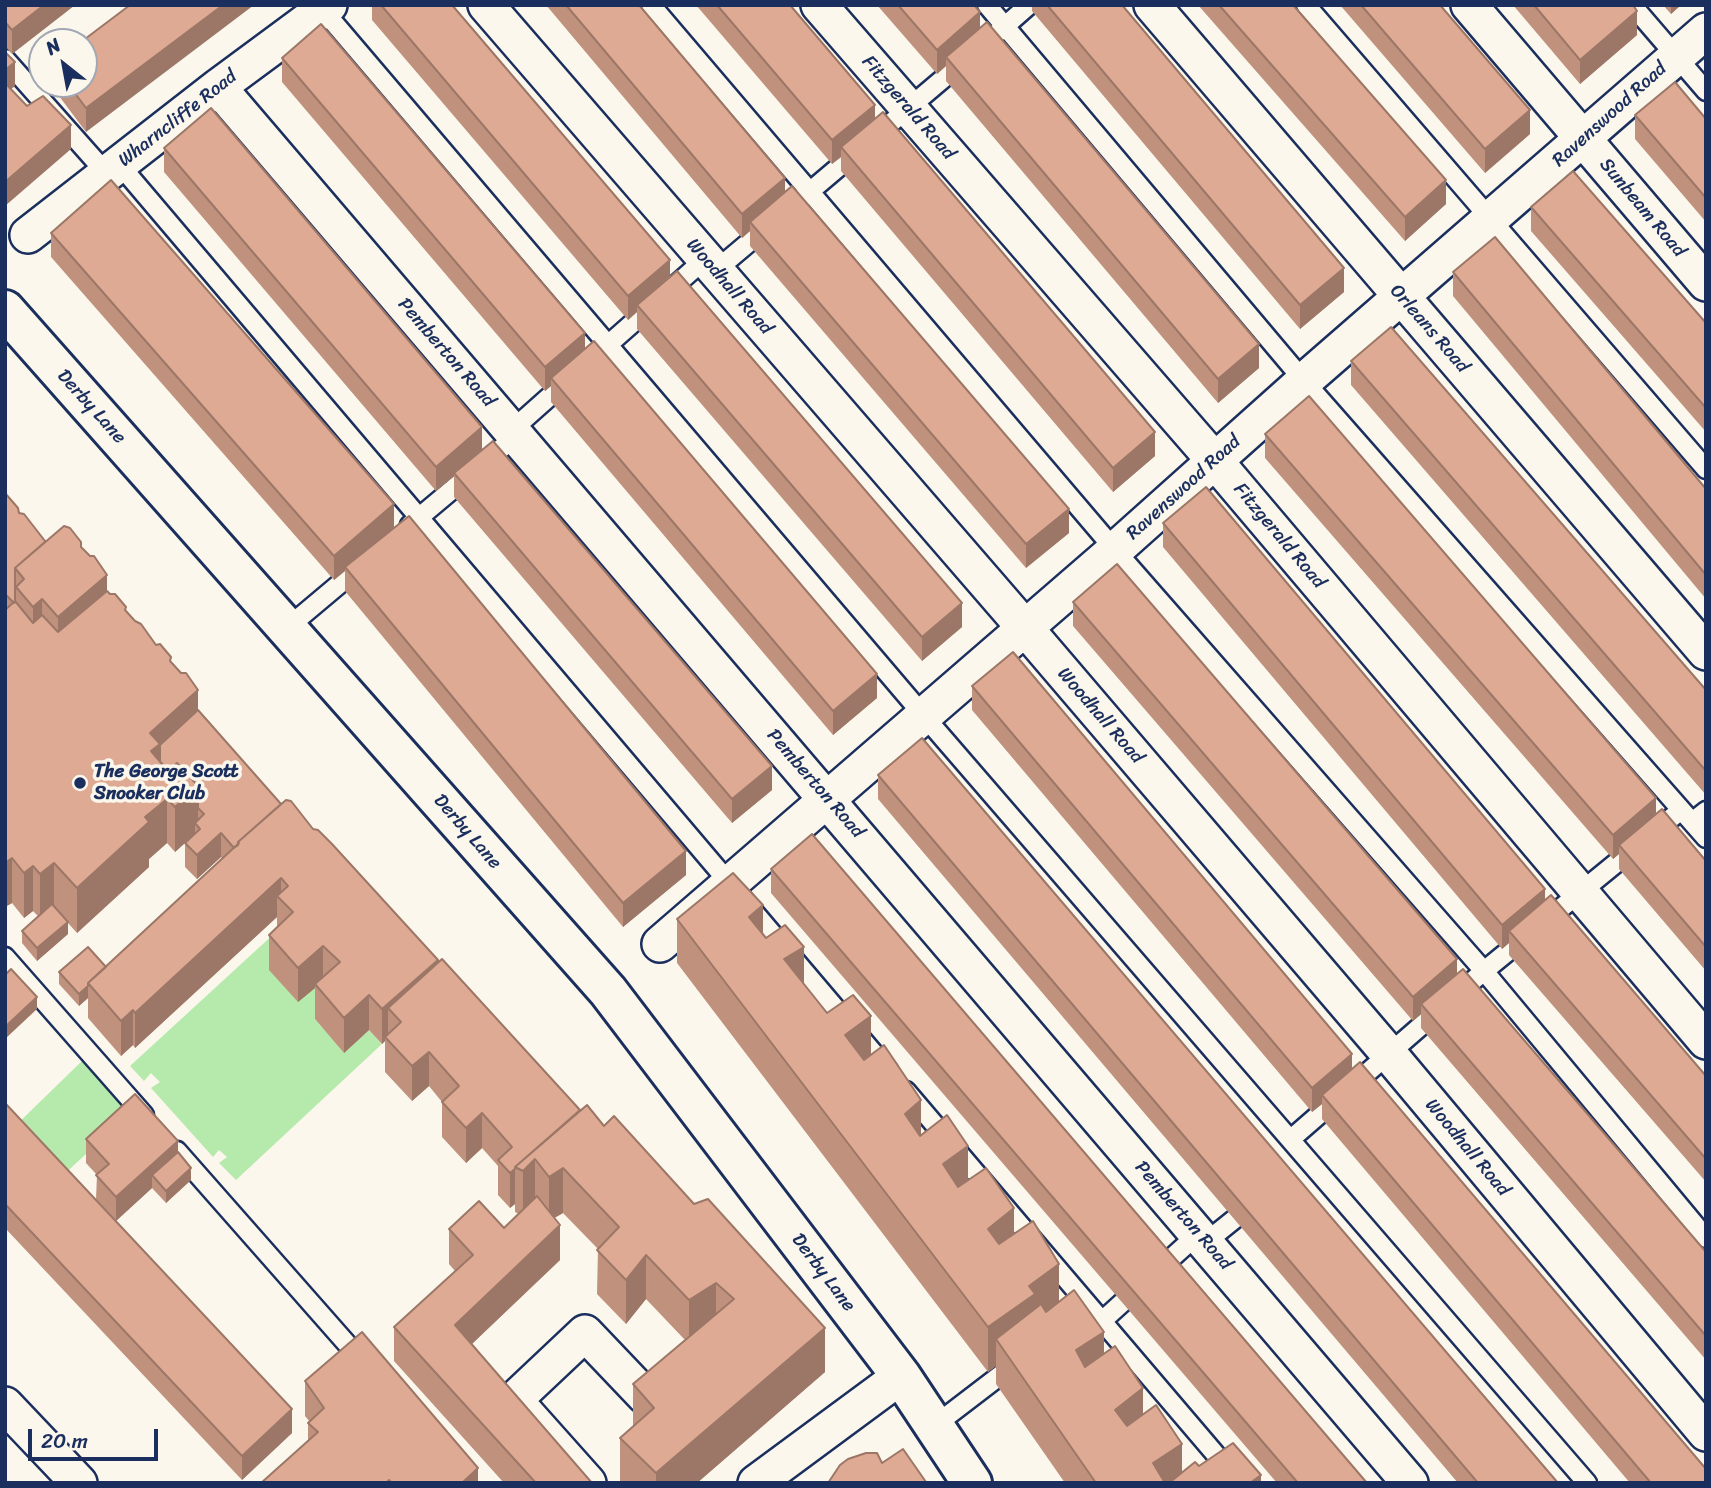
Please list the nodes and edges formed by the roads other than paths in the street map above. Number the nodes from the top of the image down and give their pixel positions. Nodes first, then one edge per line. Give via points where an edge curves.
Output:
1 (486, 5) edge
2 (652, 5) edge
3 (819, 5) edge
4 (987, 5) edge
5 (1029, 5) edge
6 (1152, 5) edge
7 (1306, 5) edge
8 (1469, 5) edge
9 (1632, 5) edge
10 (326, 8) edge
11 (1004, 26) junction
12 (1706, 31) edge
13 (1676, 56) junction
14 (5, 59) edge
15 (218, 87) junction
16 (1706, 91) edge
17 (907, 108) junction
18 (1584, 139) junction
19 (113, 169) junction
20 (810, 191) junction
21 (1491, 220) junction
22 (28, 235) dead end
23 (710, 265) junction
24 (1706, 283) edge
25 (1402, 297) junction
26 (5, 310) edge
27 (608, 345) junction
28 (1304, 380) junction
29 (514, 433) junction
30 (1216, 461) junction
31 (1706, 469) edge
32 (419, 517) junction
33 (399, 534) edge
34 (1115, 550) junction
35 (379, 551) edge
36 (287, 628) junction
37 (1025, 628) junction
38 (1706, 652) edge
39 (924, 716) junction
40 (828, 799) junction
41 (1693, 814) edge
42 (1706, 838) edge
43 (730, 884) junction
44 (1580, 893) junction
45 (660, 944) dead end
46 (5, 957) edge
47 (1484, 971) junction
48 (1706, 1041) edge
49 (1389, 1054) junction
50 (1291, 1139) junction
51 (1308, 1160) junction
52 (1290, 1174) edge
53 (1262, 1197) edge
54 (1202, 1238) junction
55 (1706, 1238) edge
56 (1091, 1314) junction
57 (1030, 1354) edge
58 (369, 1369) edge
59 (901, 1376) junction
60 (645, 1396) edge
61 (5, 1405) edge
62 (934, 1426) junction
63 (1706, 1433) edge
64 (79, 1483) edge
65 (588, 1483) edge
66 (756, 1483) edge
67 (972, 1483) edge
68 (1240, 1483) edge
69 (1410, 1483) edge
70 (1587, 1483) edge

1 - 23 street, Woodhall Road
2 - 20 lane
3 - 17 street, Fitzgerald Road
4 - 11 lane
5 - 11 lane
6 - 25 street, Orleans Road
7 - 21 lane
8 - 18 street, Sunbeam Road
9 - 13 lane
10 - 15 street, Wharncliffe Road
10 - 27 lane
11 - 17 lane
11 - 28 lane
12 - 13 street, Ravenswood Road
13 - 16 lane
13 - 18 street, Ravenswood Road
14 - 19 lane
15 - 19 street, Wharncliffe Road
15 - 29 street, Pemberton Road
17 - 20 lane
17 - 30 street, Fitzgerald Road
18 - 21 street, Ravenswood Road
18 - 24 street, Sunbeam Road
19 - 22 street, Wharncliffe Road
19 - 32 lane
20 - 23 lane
20 - 34 lane
21 - 25 street, Ravenswood Road
21 - 31 lane
23 - 27 lane
23 - 37 street, Woodhall Road
25 - 28 street, Ravenswood Road
25 - 38 street, Orleans Road
26 - 36 street, Derby Lane
27 - 29 lane
27 - 39 lane
28 - 30 street, Ravenswood Road
28 - 41 lane
29 - 32 lane
29 - 40 street, Pemberton Road
30 - 34 street, Ravenswood Road
30 - 44 street, Fitzgerald Road
32 - 33 lane
32 - 43 lane
34 - 37 street, Ravenswood Road
34 - 47 lane
35 - 36 lane
36 - 59 street, Derby Lane via 608,991
37 - 39 street, Ravenswood Road
37 - 49 street, Woodhall Road
39 - 40 street, Ravenswood Road
39 - 50 lane
40 - 43 street, Ravenswood Road
40 - 54 street, Pemberton Road
41 - 42 lane
41 - 44 lane
43 - 45 street, Ravenswood Road
43 - 56 lane
44 - 47 lane
44 - 48 street, Fitzgerald Road
46 - 58 lane
47 - 49 lane
47 - 55 lane
49 - 50 lane
49 - 63 street, Woodhall Road
50 - 51 lane
51 - 52 lane
51 - 70 lane
53 - 54 lane
54 - 56 lane
54 - 69 street, Pemberton Road
56 - 68 lane
57 - 62 lane
59 - 62 street, Derby Lane
59 - 66 street
60 - 65 street via 584,1333 514,1400
61 - 64 street
62 - 67 street, Derby Lane

